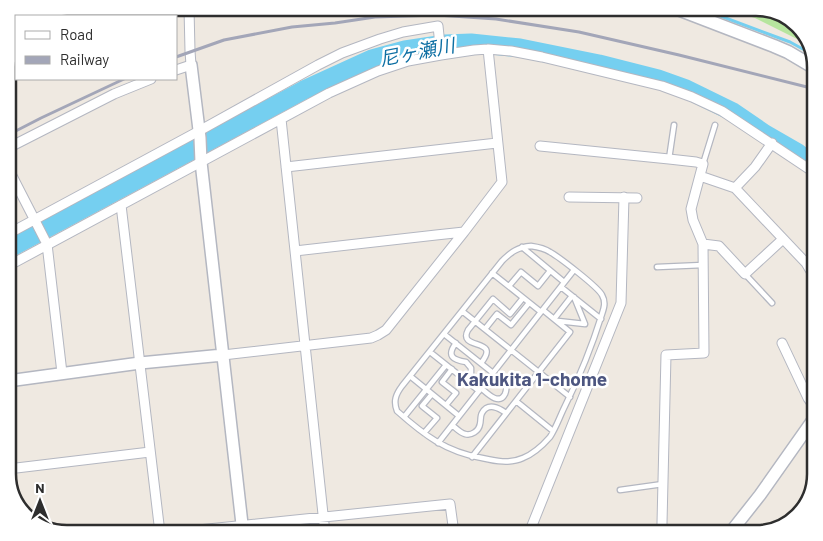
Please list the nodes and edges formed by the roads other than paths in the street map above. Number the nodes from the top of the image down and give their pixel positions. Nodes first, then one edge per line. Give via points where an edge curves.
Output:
1 (189, 16) edge
2 (696, 16) edge
3 (488, 49) junction
4 (440, 52) junction
5 (806, 63) edge
6 (192, 65) junction
7 (178, 69) edge
8 (149, 80) edge
9 (281, 119) junction
10 (674, 125) dead end
11 (714, 125) dead end
12 (199, 135) junction
13 (497, 143) junction
14 (772, 143) junction
15 (16, 144) edge
16 (540, 146) dead end
17 (669, 159) junction
18 (201, 160) junction
19 (703, 164) junction
20 (286, 167) junction
21 (807, 167) edge
22 (700, 176) junction
23 (16, 184) edge
24 (735, 188) junction
25 (624, 197) junction
26 (569, 198) dead end
27 (637, 198) dead end
28 (121, 205) junction
29 (34, 220) junction
30 (16, 230) edge
31 (464, 232) junction
32 (783, 239) junction
33 (47, 244) junction
34 (703, 244) junction
35 (522, 247) junction
36 (295, 251) junction
37 (16, 261) edge
38 (807, 264) edge
39 (703, 266) junction
40 (657, 267) dead end
41 (574, 270) junction
42 (550, 271) junction
43 (492, 273) junction
44 (745, 274) junction
45 (563, 284) junction
46 (508, 286) junction
47 (573, 297) junction
48 (523, 298) junction
49 (529, 303) junction
50 (772, 303) dead end
51 (462, 311) junction
52 (542, 311) junction
53 (601, 319) junction
54 (555, 320) junction
55 (475, 321) junction
56 (485, 329) junction
57 (444, 334) junction
58 (456, 344) junction
59 (782, 344) dead end
60 (305, 346) junction
61 (510, 350) junction
62 (430, 352) junction
63 (223, 355) junction
64 (480, 363) junction
65 (140, 364) junction
66 (446, 364) junction
67 (452, 370) junction
68 (539, 372) junction
69 (62, 373) junction
70 (493, 373) junction
71 (410, 376) junction
72 (16, 380) edge
73 (465, 380) junction
74 (528, 386) junction
75 (426, 389) junction
76 (480, 390) junction
77 (432, 394) junction
78 (807, 396) edge
79 (570, 397) junction
80 (516, 401) junction
81 (446, 405) junction
82 (506, 413) junction
83 (459, 416) junction
84 (404, 417) junction
85 (452, 425) junction
86 (807, 430) edge
87 (553, 431) junction
88 (424, 433) junction
89 (438, 443) junction
90 (150, 452) junction
91 (472, 456) junction
92 (16, 468) edge
93 (663, 484) junction
94 (620, 490) dead end
95 (324, 518) junction
96 (159, 525) edge
97 (241, 525) edge
98 (276, 525) edge
99 (324, 525) edge
100 (453, 525) edge
101 (532, 525) edge
102 (664, 525) edge
103 (737, 525) edge

1 - 6 street
2 - 5 main road via 774,46
3 - 4 street
3 - 13 street
3 - 14 street via 525,53 662,86 722,111
4 - 9 street via 378,71
4 - 12 street via 438,26 380,39 318,65
6 - 7 street
6 - 12 street
8 - 15 street
9 - 18 street
9 - 20 street
10 - 17 lane
11 - 19 lane
12 - 18 street
12 - 29 street
13 - 20 street
13 - 31 street via 502,182
14 - 21 street
14 - 24 street via 756,167
16 - 17 street
17 - 19 street
18 - 28 street
18 - 63 street
19 - 22 street
20 - 36 street
22 - 24 street
22 - 34 street via 691,209 692,220
23 - 29 street
24 - 32 street
25 - 26 street
25 - 27 street
25 - 101 street via 621,303
28 - 33 street
28 - 65 street
29 - 30 street
29 - 33 street
31 - 36 street
31 - 60 street via 383,333 371,338
32 - 38 street
32 - 44 street
33 - 37 street
33 - 69 street
34 - 39 street
34 - 44 street via 719,246
35 - 41 lane via 546,250
35 - 42 lane
35 - 43 lane via 510,252
36 - 60 street
39 - 40 lane
39 - 93 street via 704,353 666,355
41 - 45 lane
41 - 53 lane via 602,295 605,302
42 - 45 lane
42 - 46 lane via 538,286 521,272
43 - 46 lane
43 - 51 lane
44 - 50 lane
45 - 47 lane
45 - 52 lane
46 - 48 lane
47 - 53 lane
47 - 54 lane
47 - 54 lane via 585,324
48 - 49 lane
48 - 55 lane via 510,314 493,299
49 - 52 lane
49 - 56 lane via 511,325 497,314
51 - 55 lane
51 - 57 lane
52 - 54 lane
52 - 61 lane
53 - 79 lane
54 - 68 lane via 570,332
55 - 56 lane
55 - 64 lane via 466,337 485,349 486,356
56 - 61 lane
57 - 58 lane
57 - 62 lane
58 - 64 lane
58 - 73 lane via 452,350 453,357 466,362 471,368
59 - 78 street
60 - 63 street
60 - 95 street
61 - 68 lane
61 - 70 lane
62 - 66 lane
62 - 71 lane
63 - 65 street
63 - 97 street
64 - 70 lane
65 - 69 street
65 - 90 street
66 - 67 lane
66 - 75 lane
67 - 73 lane
67 - 81 lane via 442,382 456,393
68 - 74 lane
68 - 79 lane
69 - 72 street
70 - 76 lane
71 - 75 lane
71 - 84 lane via 395,401 397,411
73 - 76 lane
74 - 76 lane via 512,379 499,399
74 - 80 lane
75 - 77 lane
75 - 84 lane
76 - 83 lane
77 - 81 lane
77 - 88 lane via 422,406 437,418
79 - 87 lane
80 - 82 lane
80 - 87 lane
81 - 83 lane
82 - 85 lane via 495,407 485,410 479,428 470,434 462,433
82 - 91 lane
83 - 85 lane
84 - 88 lane
85 - 89 lane
86 - 103 street
87 - 91 lane via 532,453 517,461
88 - 89 lane
89 - 91 lane
90 - 92 street
90 - 96 street
93 - 94 lane
93 - 102 street
95 - 98 street
95 - 99 street
95 - 100 street via 450,504

